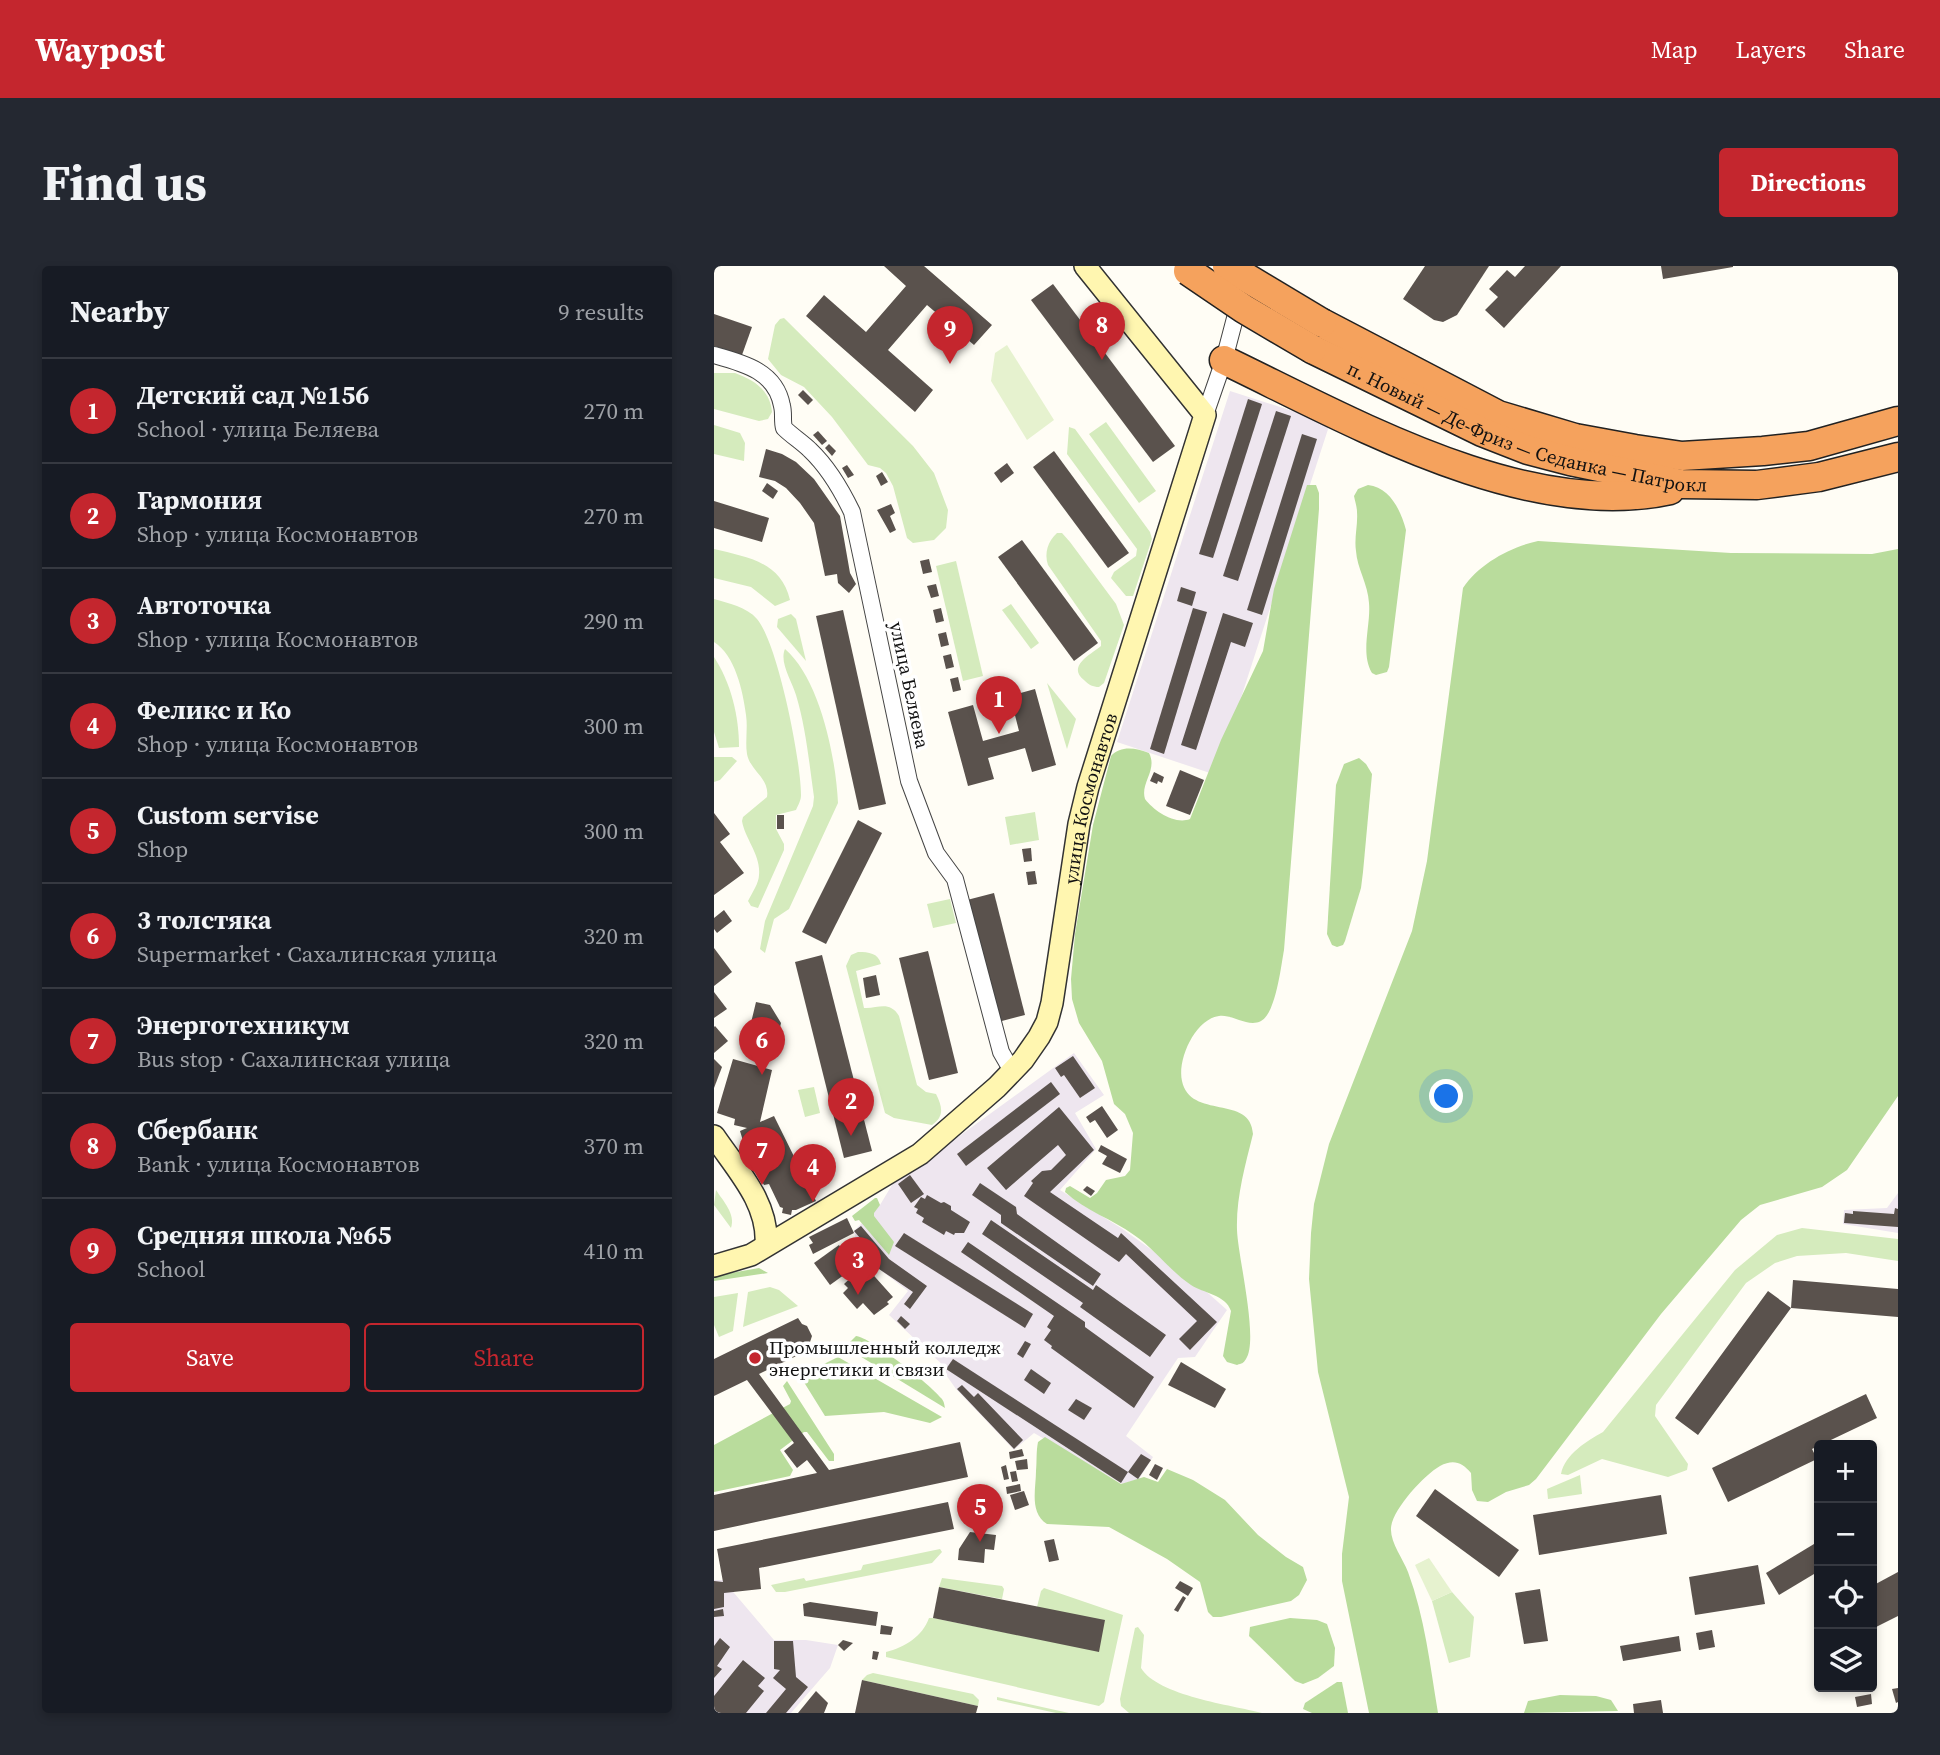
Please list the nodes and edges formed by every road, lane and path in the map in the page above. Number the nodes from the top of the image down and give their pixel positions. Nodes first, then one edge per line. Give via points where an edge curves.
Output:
1 (1085, 266) edge
2 (1227, 266) edge
3 (1248, 266) edge
4 (1185, 268) edge
5 (714, 355) edge
6 (1224, 360) junction
7 (1205, 415) junction
8 (1898, 421) edge
9 (1898, 457) edge
10 (1695, 485) junction
11 (1012, 1071) junction
12 (714, 1136) edge
13 (766, 1245) junction
14 (714, 1266) edge

1 - 7 main road
2 - 8 highway, п. Новый — Де-Фриз — Седанка — Патрокл, bridge via 1449,392 1498,415 1564,435 1682,456 1809,446
3 - 6 street
4 - 10 highway, п. Новый — Де-Фриз — Седанка — Патрокл, bridge via 1312,349 1482,432 1528,450
5 - 11 street, улица Беляева via 749,365 769,380 780,397 784,428 826,467 852,512 909,781 936,853 955,879 1001,1052
6 - 7 street
6 - 10 highway via 1328,411 1507,482 1595,495 1662,492
7 - 11 main road, улица Космонавтов via 1079,824 1047,1021 1031,1050
9 - 10 highway, п. Новый — Де-Фриз — Седанка — Патрокл via 1819,477 1757,485
11 - 13 main road, улица Космонавтов via 917,1156
12 - 13 main road via 761,1206
13 - 14 main road, улица Космонавтов via 741,1259

